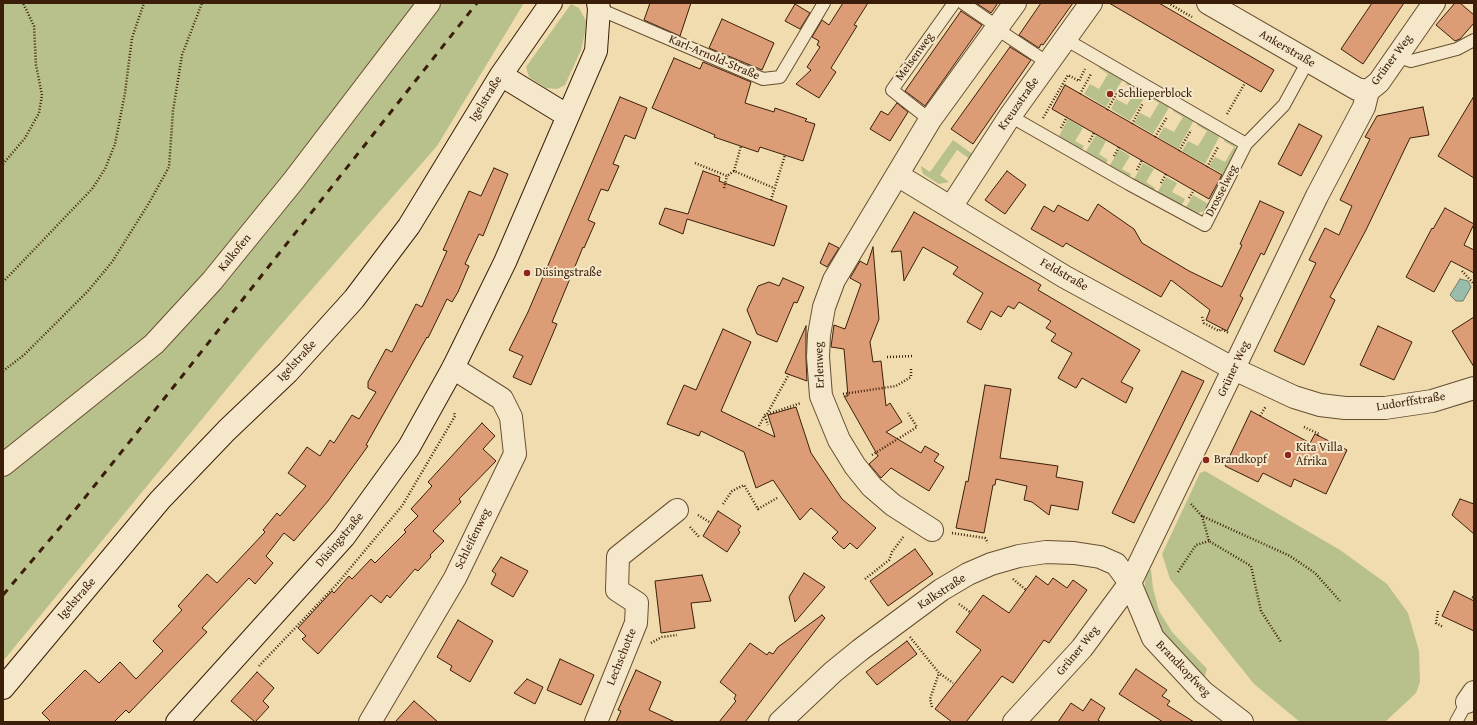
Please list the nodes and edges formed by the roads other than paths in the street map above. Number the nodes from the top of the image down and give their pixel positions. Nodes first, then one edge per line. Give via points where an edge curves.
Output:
1 (429, 3) edge
2 (551, 3) edge
3 (824, 3) edge
4 (954, 3) edge
5 (963, 3) edge
6 (1015, 3) edge
7 (1091, 3) edge
8 (1434, 3) edge
9 (1210, 4) edge
10 (601, 5) edge
11 (997, 29) junction
12 (1065, 39) junction
13 (1474, 40) edge
14 (1395, 56) junction
15 (1308, 61) junction
16 (1048, 63) junction
17 (501, 75) junction
18 (1368, 91) junction
19 (568, 116) junction
20 (1010, 116) junction
21 (930, 120) junction
22 (1246, 144) junction
23 (898, 176) junction
24 (951, 207) junction
25 (453, 368) junction
26 (1234, 369) junction
27 (1474, 388) edge
28 (3, 465) edge
29 (677, 510) dead end
30 (924, 525) road end
31 (1130, 583) junction
32 (3, 688) edge
33 (1471, 697) edge
34 (177, 722) edge
35 (370, 722) edge
36 (596, 722) edge
37 (780, 722) edge
38 (1014, 722) edge
39 (1242, 722) edge
40 (1456, 722) edge

1 - 28 street, Kalkofen via 294,180 212,281 154,344
2 - 17 street, Igelstraße
3 - 10 lane, Karl-Arnold-Straße via 780,77 763,79
4 - 21 lane, Meisenweg via 892,90
5 - 11 lane
6 - 11 street
7 - 12 street, Kreuzstraße
8 - 14 street, Grüner Weg
9 - 15 street, Ankerstraße
10 - 19 street, Düsingstraße via 596,51
11 - 16 lane
11 - 21 street
12 - 16 street, Kreuzstraße
12 - 22 lane
13 - 14 lane via 1458,49 1411,61
14 - 18 street, Grüner Weg via 1378,82
15 - 18 street, Ankerstraße via 1357,89
15 - 22 lane via 1284,104
16 - 20 street, Kreuzstraße
17 - 19 street
17 - 32 street, Igelstraße via 409,226 354,299 288,372 227,430 160,500
18 - 26 street, Grüner Weg via 1364,107 1317,196
19 - 25 street, Düsingstraße via 505,262
20 - 22 lane, Drosselweg via 1205,225
20 - 24 street, Kreuzstraße
21 - 23 street
23 - 24 street, Feldstraße
23 - 30 street, Erlenweg via 834,280 824,307 818,357 821,396 839,440 855,466 872,487 893,505
24 - 26 street, Feldstraße via 1065,277
25 - 34 street, Düsingstraße via 409,447 344,537
25 - 35 street, Schleifenweg via 502,399 511,417 515,454 455,578
26 - 27 street, Ludorffstraße via 1294,397 1320,405 1345,408 1385,408 1432,401
26 - 31 street, Grüner Weg
29 - 36 street, Lechschotte via 618,557 617,590 637,603 636,623
31 - 37 street, Kalkstraße via 1116,564 1100,557 1074,553 1046,552 1019,556 968,574 897,621 833,672
31 - 38 street, Grüner Weg via 1082,648
31 - 39 street, Brandkopfweg via 1153,638 1203,692
33 - 40 lane

